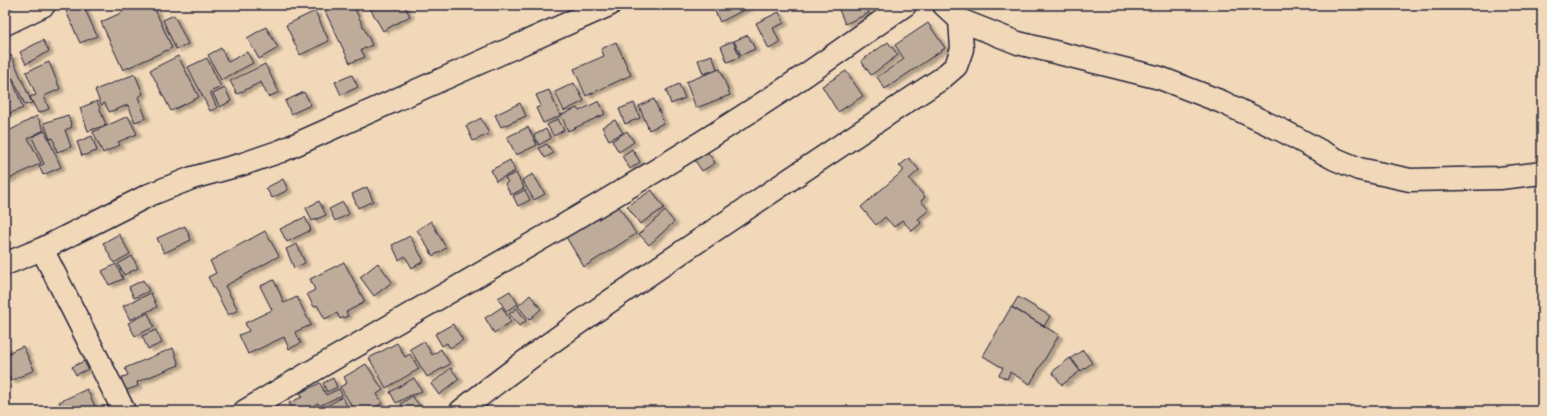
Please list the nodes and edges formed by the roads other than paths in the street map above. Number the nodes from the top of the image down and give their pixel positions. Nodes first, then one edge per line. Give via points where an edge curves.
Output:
1 (44, 5) edge
2 (610, 5) edge
3 (905, 5) edge
4 (944, 5) edge
5 (960, 20) junction
6 (5, 24) edge
7 (1542, 173) edge
8 (42, 249) junction
9 (5, 264) edge
10 (124, 411) edge
11 (244, 411) edge
12 (461, 411) edge

1 - 6 street
2 - 8 street via 281,151 192,178 149,195
3 - 11 street via 771,98 671,161
4 - 5 street
5 - 7 street via 1018,43 1160,78 1222,102 1359,169 1410,180 1500,178
5 - 12 street via 962,49 956,66 941,79 572,327
8 - 9 street
8 - 10 street

